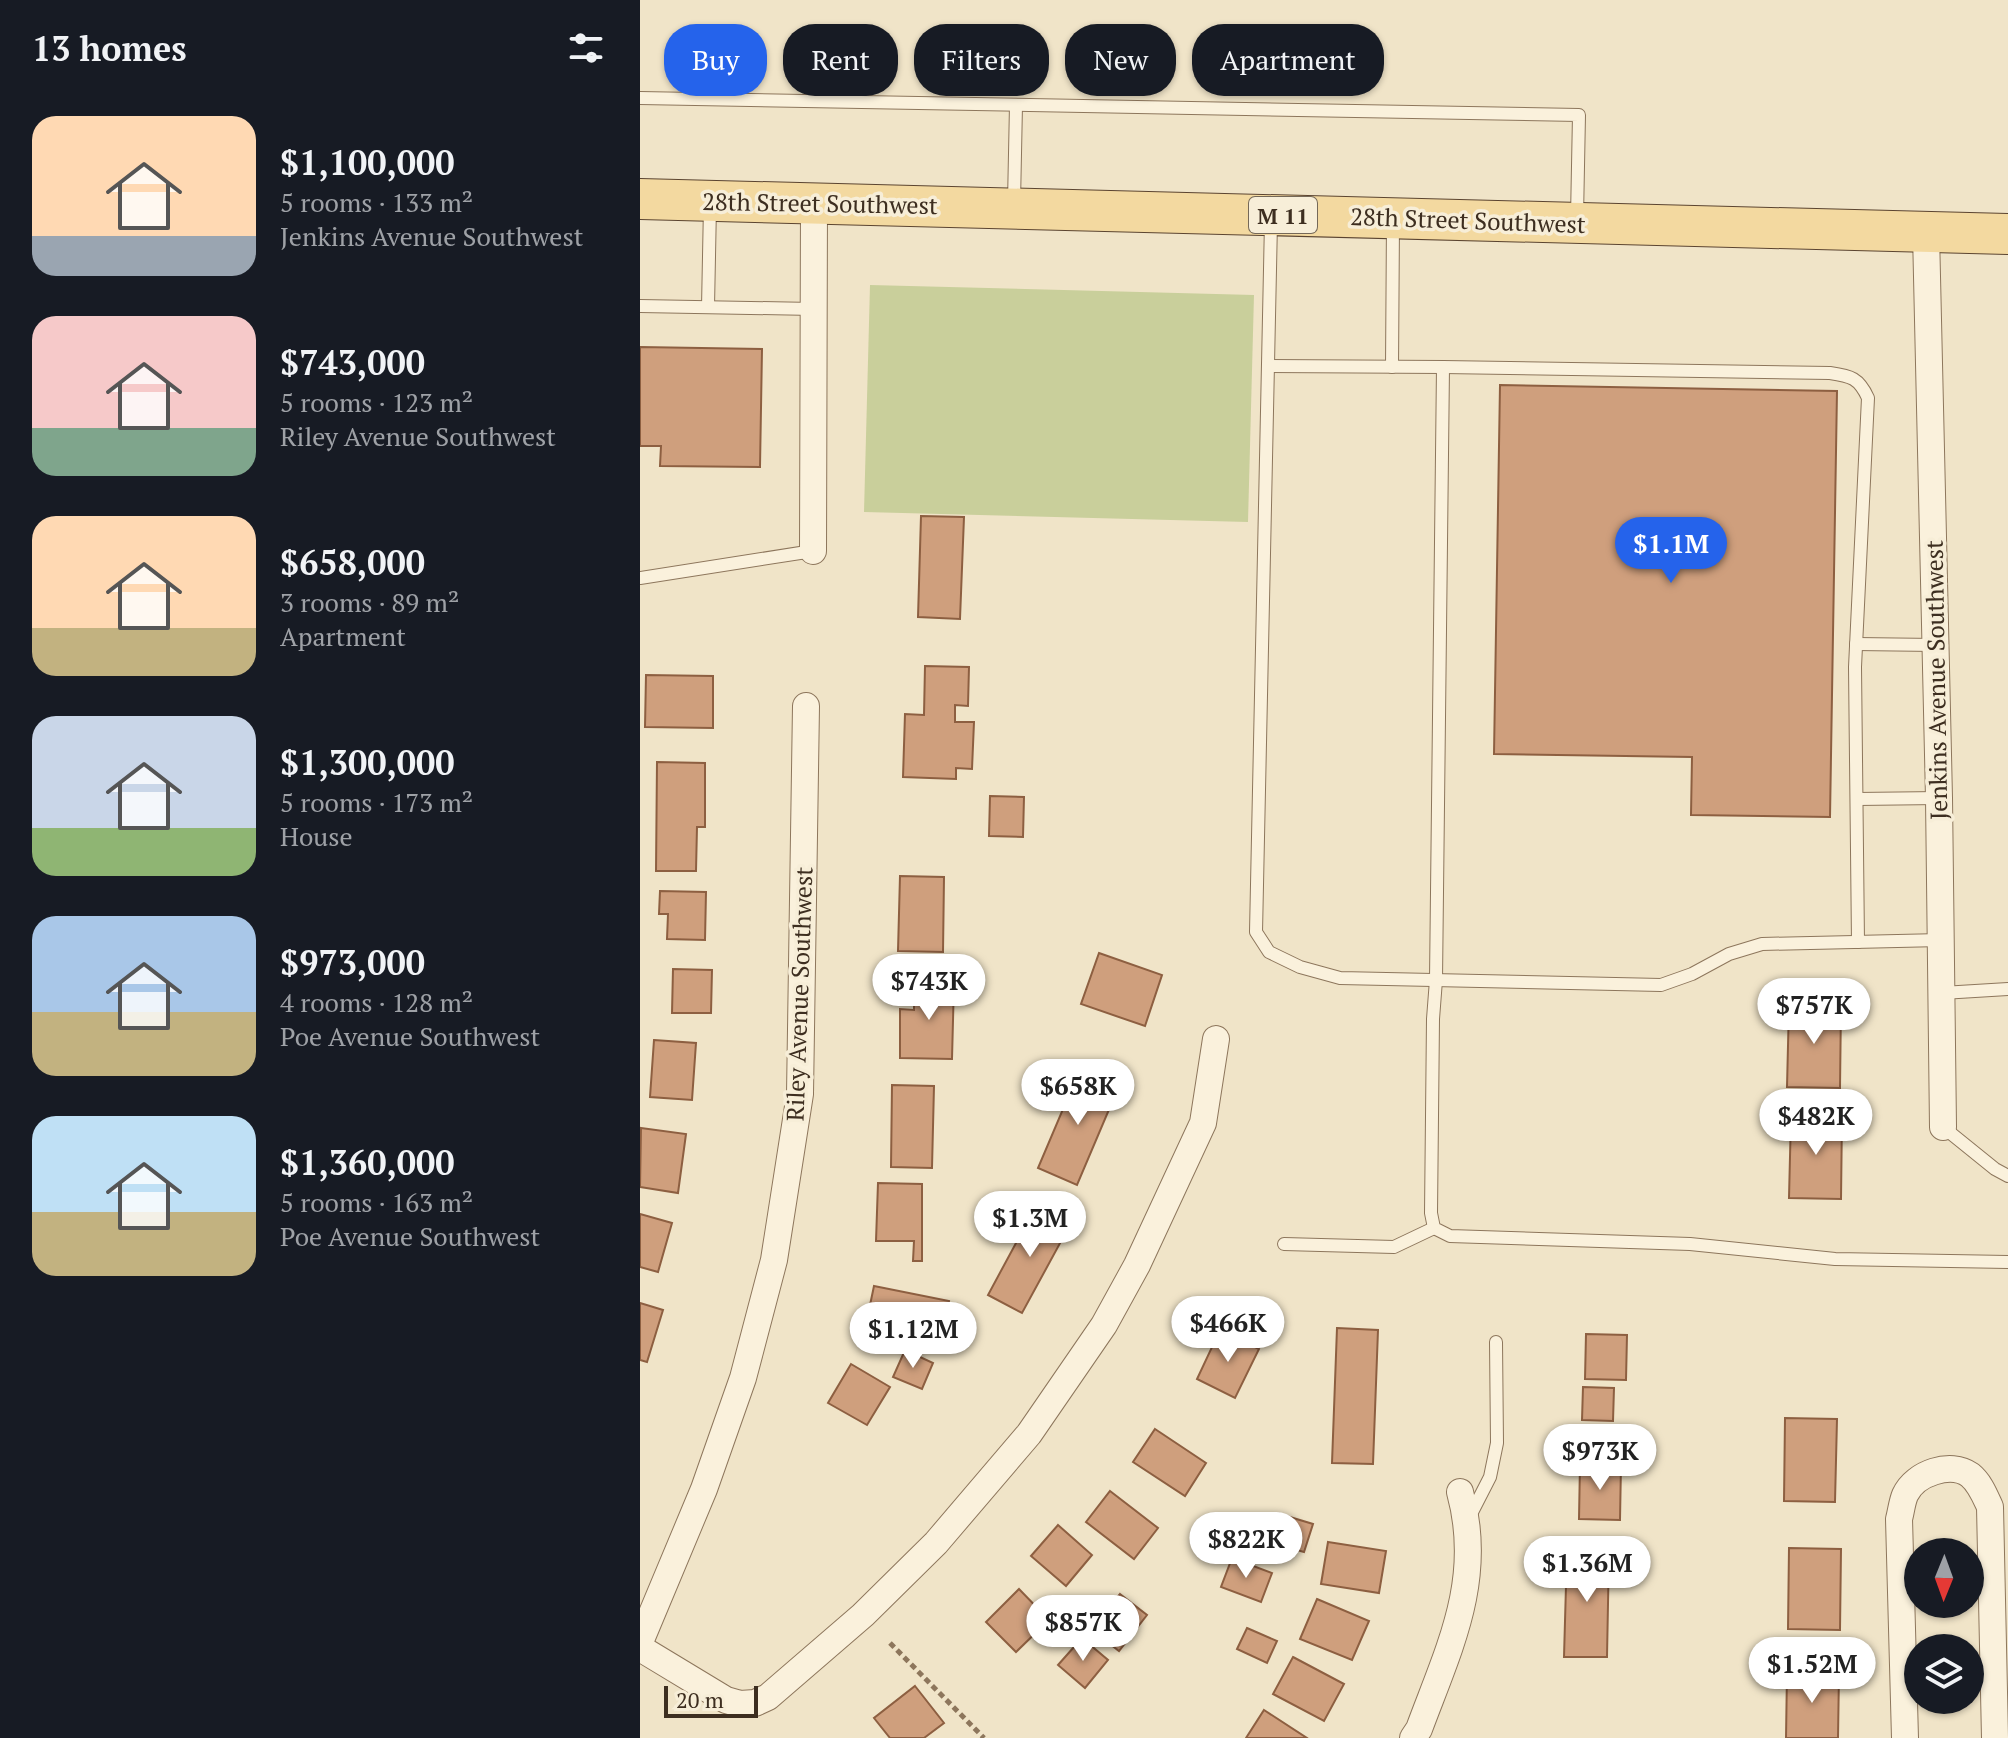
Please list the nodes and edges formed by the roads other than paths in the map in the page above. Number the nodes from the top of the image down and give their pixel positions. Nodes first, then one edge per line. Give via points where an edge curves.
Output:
1 (640, 98) edge
2 (1016, 105) junction
3 (640, 199) edge
4 (710, 200) junction
5 (814, 203) junction
6 (1014, 208) junction
7 (1271, 214) junction
8 (1393, 218) junction
9 (1577, 222) junction
10 (1926, 233) junction
11 (2008, 234) edge
12 (640, 306) edge
13 (708, 307) junction
14 (814, 309) junction
15 (1268, 366) junction
16 (1392, 367) junction
17 (1443, 367) junction
18 (813, 551) joint
19 (640, 578) edge
20 (1856, 644) junction
21 (1936, 645) junction
22 (806, 706) dead end
23 (1939, 798) junction
24 (1857, 799) junction
25 (1941, 940) junction
26 (1858, 942) junction
27 (1436, 980) junction
28 (2008, 989) edge
29 (1942, 993) junction
30 (1216, 1039) dead end
31 (1943, 1127) joint
32 (2008, 1176) edge
33 (1434, 1228) junction
34 (1284, 1244) dead end
35 (2008, 1262) edge
36 (1496, 1342) dead end
37 (1460, 1492) dead end
38 (1468, 1521) junction
39 (640, 1645) edge
40 (1413, 1738) edge
41 (1905, 1738) edge
42 (1995, 1738) edge

1 - 2 lane
2 - 6 lane
2 - 9 lane via 1579,115
3 - 4 main road, 28th Street Southwest / M 11
4 - 5 main road, 28th Street Southwest / M 11
4 - 13 lane
5 - 6 main road, 28th Street Southwest / M 11
5 - 14 street
6 - 7 main road, 28th Street Southwest / M 11
7 - 8 main road, 28th Street Southwest / M 11
7 - 15 lane
8 - 9 main road, 28th Street Southwest / M 11
8 - 16 lane
9 - 10 main road, 28th Street Southwest / M 11
10 - 11 main road, 28th Street Southwest / M 11
10 - 21 street, Jenkins Avenue Southwest
12 - 13 lane
13 - 14 lane
14 - 18 street
15 - 16 lane
15 - 27 lane via 1256,932 1269,952 1340,978
16 - 17 lane
17 - 20 lane via 1830,373 1862,384 1868,398
17 - 27 lane
18 - 19 lane
20 - 21 lane
20 - 24 lane
21 - 23 street, Jenkins Avenue Southwest
22 - 39 street, Riley Avenue Southwest via 800,1094 774,1260 714,1462
23 - 24 lane
23 - 25 street, Jenkins Avenue Southwest
24 - 26 lane
25 - 26 lane
25 - 29 street, Jenkins Avenue Southwest
26 - 27 lane via 1762,944 1661,985
27 - 33 lane
28 - 29 lane
29 - 31 street, Jenkins Avenue Southwest
30 - 39 street via 1203,1123 1111,1313 1029,1434 936,1543 840,1634 755,1703 726,1700
31 - 32 lane
33 - 34 lane via 1394,1247
33 - 35 lane via 1450,1236 1690,1244 1835,1259
36 - 38 lane via 1497,1443 1490,1477
37 - 38 street
38 - 40 street via 1469,1569 1458,1627
41 - 42 street via 1899,1519 1906,1493 1924,1476 1948,1468 1969,1474 1990,1507

